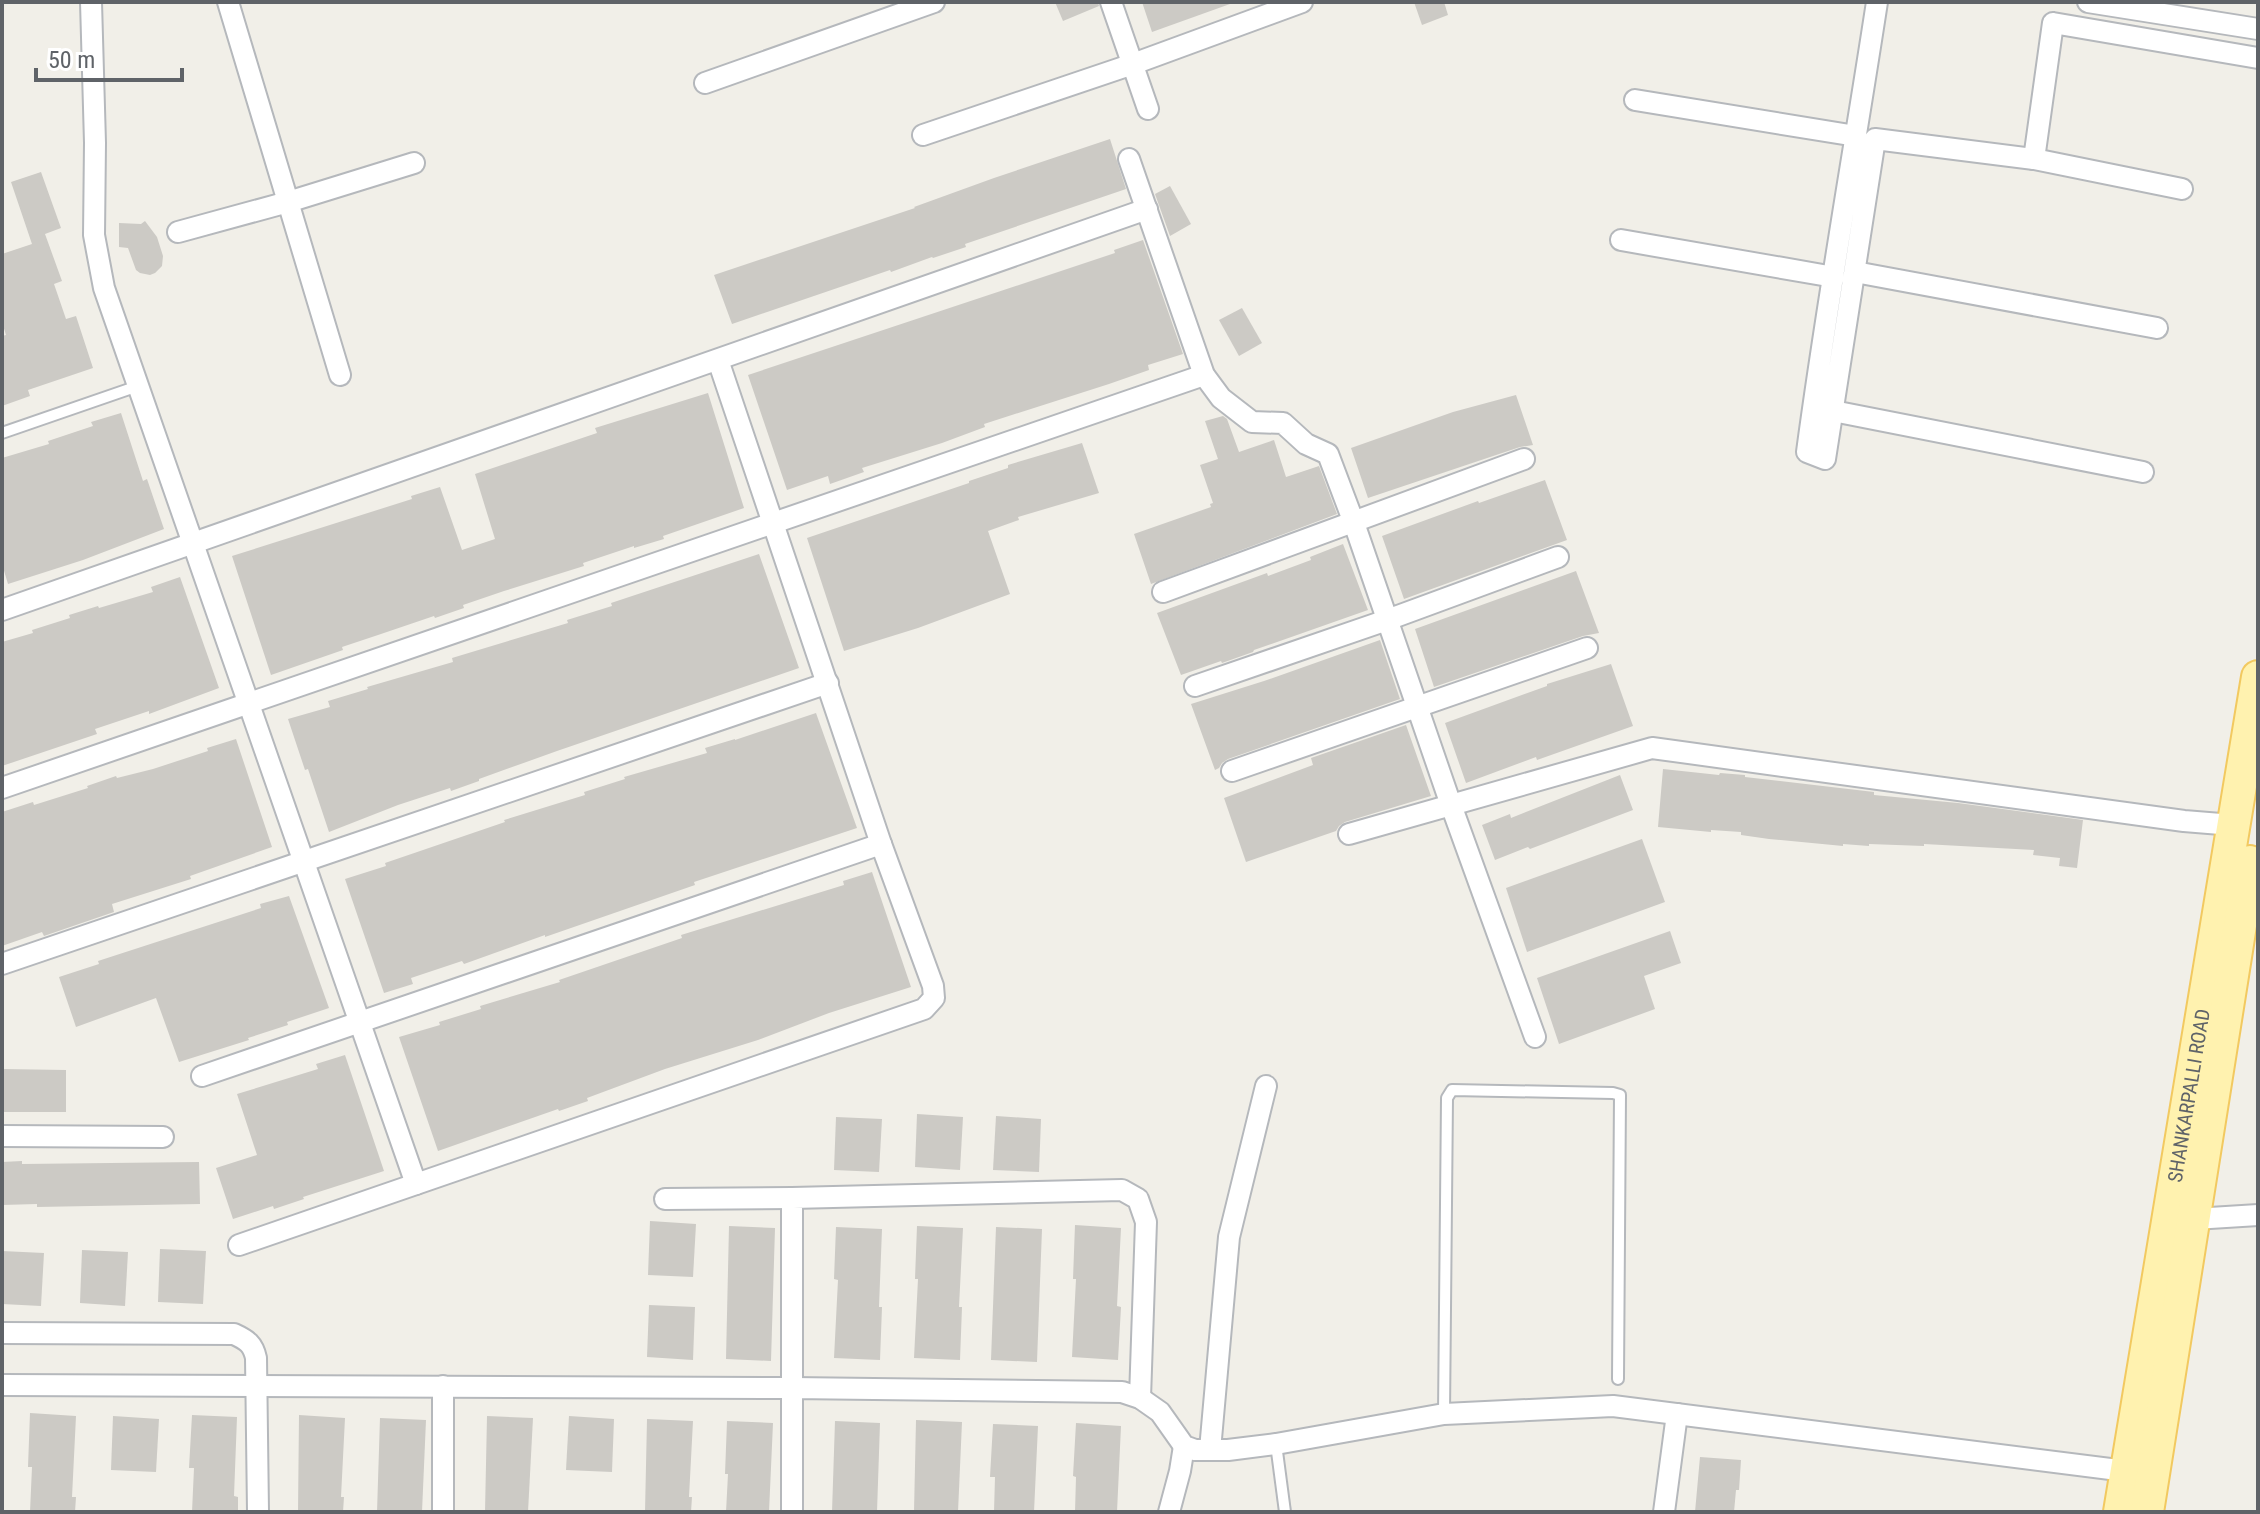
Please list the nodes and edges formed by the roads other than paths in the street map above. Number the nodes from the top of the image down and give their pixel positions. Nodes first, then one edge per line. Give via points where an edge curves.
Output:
1 (91, 2) edge
2 (228, 2) edge
3 (934, 2) edge
4 (1111, 2) edge
5 (1302, 2) edge
6 (1877, 2) edge
7 (2088, 2) edge
8 (2258, 29) edge
9 (2258, 58) edge
10 (1133, 64) junction
11 (705, 83) dead end
12 (1635, 100) dead end
13 (1148, 109) dead end
14 (923, 135) dead end
15 (1856, 136) junction
16 (1129, 159) dead end
17 (2034, 159) junction
18 (414, 163) dead end
19 (2182, 189) dead end
20 (288, 202) junction
21 (1147, 209) junction
22 (178, 232) dead end
23 (1621, 240) dead end
24 (1855, 272) junction
25 (1834, 277) junction
26 (2157, 328) dead end
27 (718, 360) junction
28 (340, 375) dead end
29 (1204, 375) junction
30 (138, 386) junction
31 (1833, 411) junction
32 (2, 433) edge
33 (1524, 459) dead end
34 (2143, 472) dead end
35 (774, 522) junction
36 (1354, 523) junction
37 (193, 543) junction
38 (1558, 557) dead end
39 (1163, 592) dead end
40 (2, 610) edge
41 (1387, 620) junction
42 (1587, 648) dead end
43 (2258, 677) edge
44 (828, 683) junction
45 (1195, 686) dead end
46 (249, 703) junction
47 (1417, 706) junction
48 (1232, 771) dead end
49 (2, 788) edge
50 (1451, 805) junction
51 (2246, 816) edge
52 (1349, 834) dead end
53 (881, 844) junction
54 (304, 862) junction
55 (2, 964) edge
56 (360, 1022) junction
57 (1535, 1037) dead end
58 (202, 1076) dead end
59 (1266, 1086) dead end
60 (2, 1136) edge
61 (163, 1137) dead end
62 (416, 1184) junction
63 (792, 1198) junction
64 (665, 1199) dead end
65 (2258, 1215) edge
66 (2194, 1219) junction
67 (239, 1245) dead end
68 (2, 1333) edge
69 (1618, 1379) dead end
70 (2, 1385) edge
71 (256, 1385) junction
72 (443, 1386) junction
73 (792, 1388) junction
74 (1140, 1398) junction
75 (1444, 1414) junction
76 (1677, 1414) junction
77 (1276, 1444) junction
78 (1184, 1446) junction
79 (1210, 1450) junction
80 (2126, 1471) junction
81 (258, 1512) edge
82 (443, 1512) edge
83 (792, 1512) edge
84 (1169, 1512) edge
85 (1285, 1512) edge
86 (1664, 1512) edge
87 (2120, 1512) edge
88 (2147, 1512) edge

1 - 30 street via 94,235 104,288
2 - 20 street
3 - 11 street
4 - 10 street
5 - 10 street
6 - 15 street
7 - 8 street
9 - 17 street via 2053,23
10 - 13 street
10 - 14 street
12 - 15 street
15 - 25 street
16 - 21 street
17 - 19 street
17 - 24 street via 1875,139
18 - 20 street
20 - 22 street
20 - 28 street
21 - 27 street
21 - 29 street
23 - 25 street
24 - 26 street
24 - 31 street
25 - 31 street via 1807,452 1825,459
27 - 35 street
27 - 37 street
29 - 35 street
29 - 36 street via 1221,398 1252,422 1283,423 1306,444 1328,454
30 - 32 lane
30 - 37 street
31 - 34 street
33 - 36 street
35 - 44 street
35 - 46 street
36 - 39 street
36 - 41 street
37 - 40 street
37 - 46 street
38 - 41 street
41 - 45 street
41 - 47 street
42 - 47 street
43 - 51 main road, SHANKARPALLI ROAD
44 - 53 street
44 - 54 street
46 - 49 street
46 - 54 street
47 - 48 street
47 - 50 street
50 - 51 street via 1652,748 2184,821
50 - 52 street
50 - 57 street
51 - 66 main road, SHANKARPALLI ROAD
51 - 80 main road, SHANKARPALLI ROAD
53 - 56 street
53 - 62 street via 933,986 934,998 924,1009
54 - 55 street
54 - 56 street
56 - 58 street
56 - 62 street
59 - 79 street via 1229,1237
60 - 61 street
62 - 67 street
63 - 64 street
63 - 73 street
63 - 74 street via 1122,1190 1138,1199 1146,1222
65 - 66 street
66 - 88 main road, SHANKARPALLI ROAD
68 - 71 street via 234,1334 254,1348
69 - 75 lane via 1620,1095 1452,1090 1447,1098
70 - 71 street
71 - 72 street
71 - 81 street
72 - 73 street
72 - 82 street
73 - 74 street via 1122,1392
73 - 83 street
74 - 78 street via 1160,1412
75 - 76 street via 1613,1406
75 - 77 street
76 - 80 street
76 - 86 street
77 - 79 street
77 - 85 lane
78 - 79 street
78 - 84 street
80 - 87 main road, SHANKARPALLI ROAD

